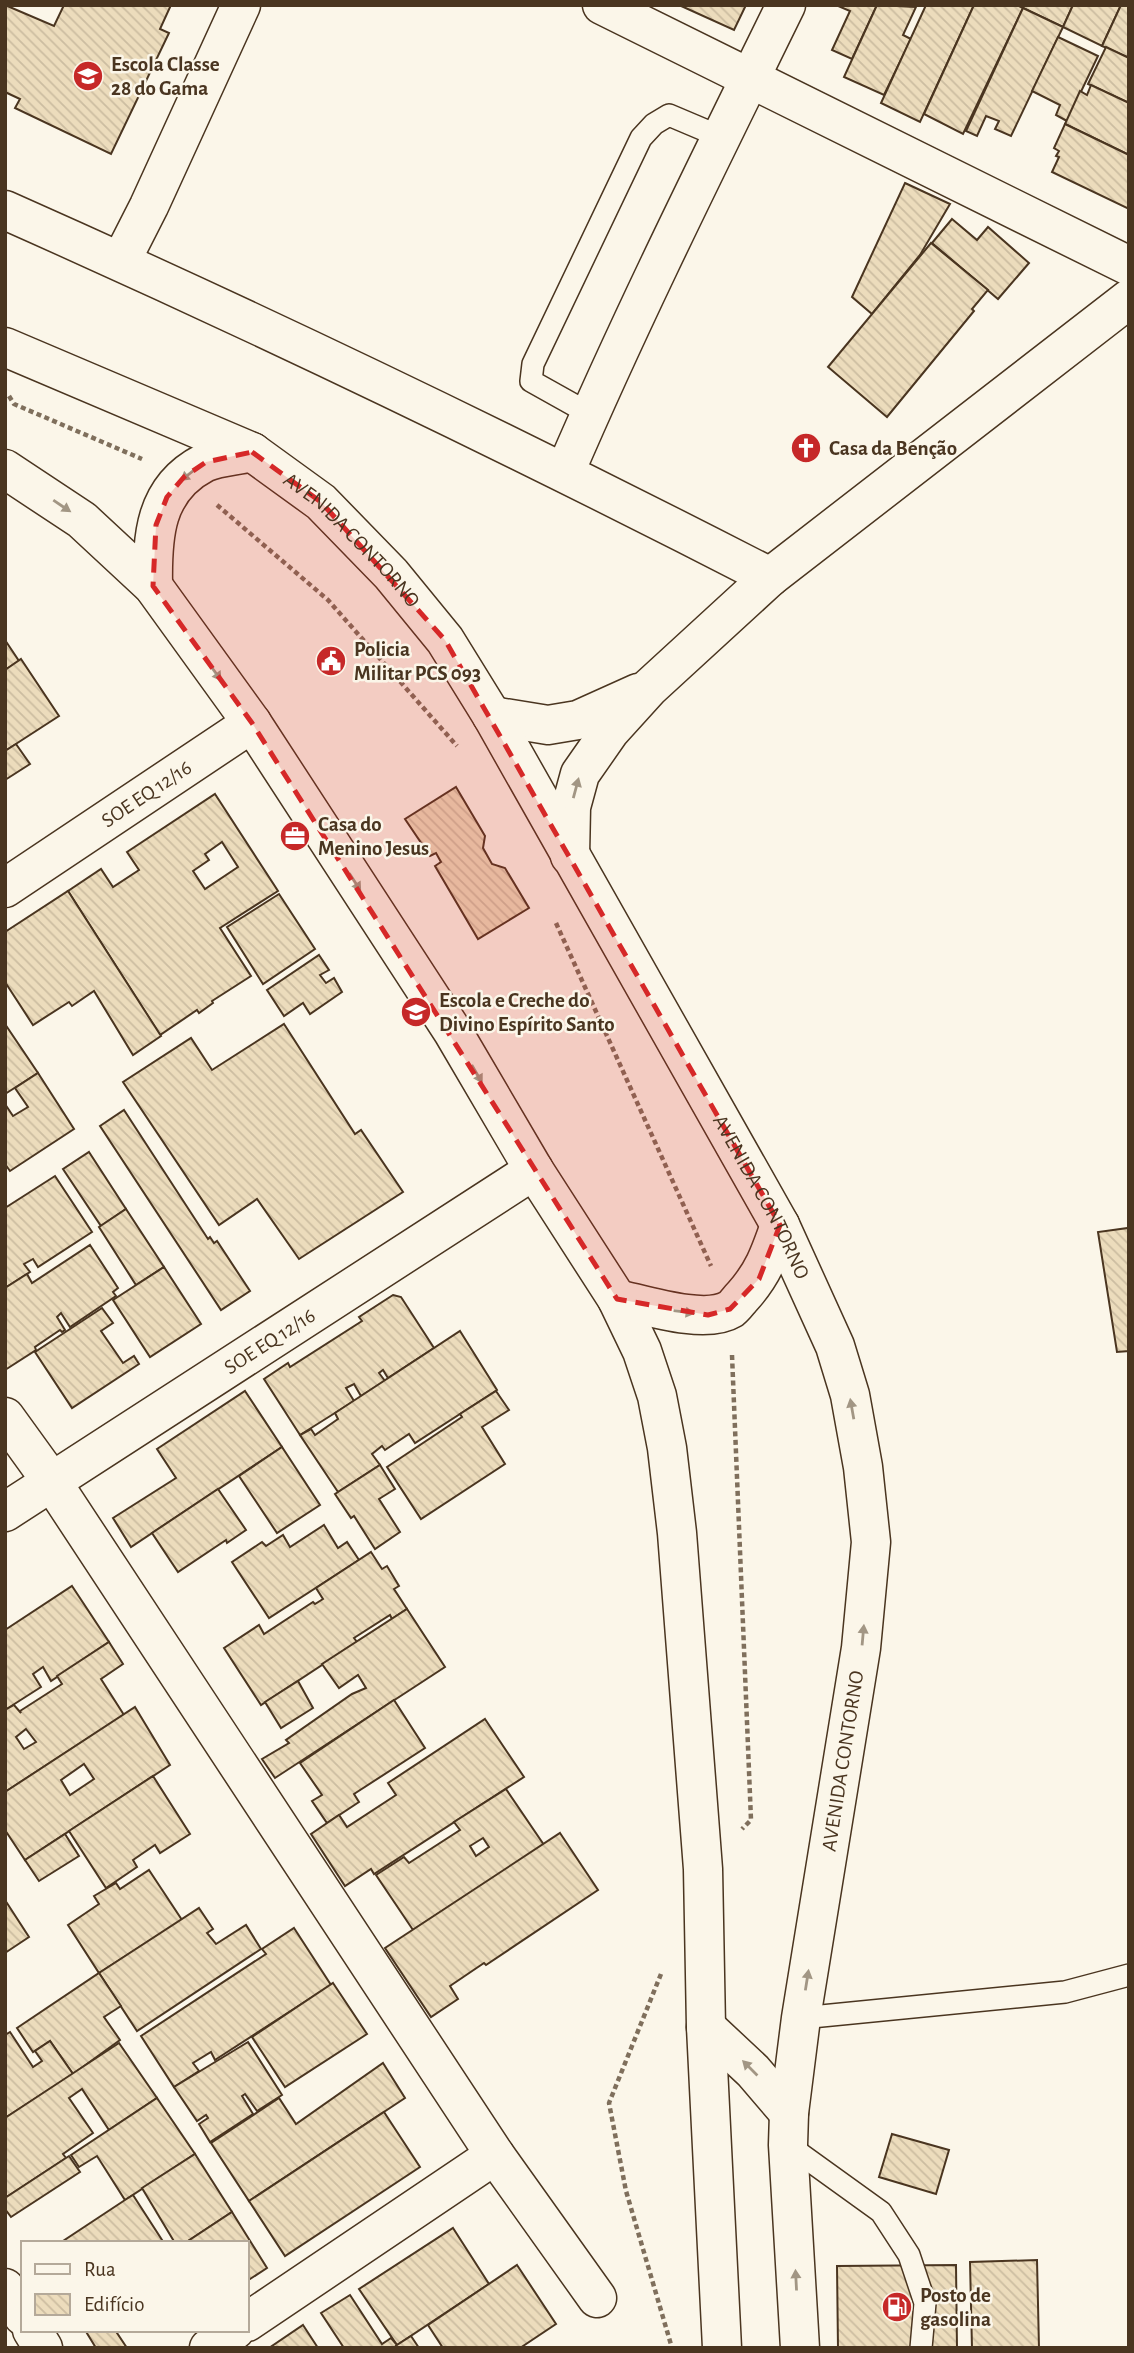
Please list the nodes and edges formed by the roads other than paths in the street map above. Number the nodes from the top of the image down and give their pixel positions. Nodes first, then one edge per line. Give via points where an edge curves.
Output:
1 (242, 5) edge
2 (602, 5) edge
3 (786, 5) edge
4 (750, 78) junction
5 (721, 136) junction
6 (5, 209) edge
7 (121, 261) junction
8 (1129, 266) edge
9 (1129, 299) edge
10 (5, 347) edge
11 (590, 414) junction
12 (252, 452) junction
13 (5, 469) edge
14 (565, 472) junction
15 (770, 577) junction
16 (153, 586) junction
17 (649, 688) junction
18 (492, 716) junction
19 (252, 723) junction
20 (570, 856) junction
21 (5, 888) edge
22 (534, 1170) junction
23 (780, 1225) junction
24 (617, 1299) junction
25 (5, 1417) edge
26 (52, 1482) junction
27 (5, 1512) edge
28 (1129, 1975) edge
29 (801, 2018) junction
30 (706, 2027) junction
31 (789, 2129) junction
32 (495, 2155) junction
33 (5, 2288) edge
34 (597, 2298) dead end
35 (21, 2313) edge
36 (248, 2321) edge
37 (33, 2332) edge
38 (232, 2332) edge
39 (43, 2348) edge
40 (209, 2348) edge
41 (722, 2348) edge
42 (800, 2348) edge
43 (920, 2348) edge

1 - 7 street
2 - 4 street
3 - 4 street
4 - 5 street
4 - 8 street
5 - 11 street
5 - 11 lane via 669,115 641,138 539,352 531,381
6 - 7 street
7 - 14 street
9 - 15 street
10 - 12 street, AVENIDA CONTORNO
11 - 14 street
12 -> 16 street via 206,462 184,477 167,497 156,526
12 - 18 street, AVENIDA CONTORNO via 321,502 391,574 445,640
13 -> 16 street via 82,520
14 - 15 street
15 - 17 street
16 -> 19 street
17 - 18 street via 578,720 548,725
20 -> 17 street via 571,807 580,774
18 - 20 street, AVENIDA CONTORNO
19 - 21 street, SOE EQ 12/16
19 -> 22 street via 453,1032
20 - 23 street, AVENIDA CONTORNO
22 - 24 street
22 - 26 street, SOE EQ 12/16
24 -> 23 street via 708,1315 730,1309 759,1279
29 -> 23 street, AVENIDA CONTORNO via 861,1648 872,1542 850,1395 835,1346
24 - 30 street via 642,1351 667,1448 703,1869
25 - 26 street
26 - 27 street, SOE EQ 12/16
26 - 32 street
28 - 29 lane via 1065,1992
29 - 31 street, AVENIDA CONTORNO
31 -> 30 street via 753,2071
30 - 41 street
42 -> 31 street, AVENIDA CONTORNO
31 - 43 lane via 881,2212 909,2255 925,2303
32 - 34 street
32 - 36 street
33 - 35 street
37 - 39 street
38 - 40 street

